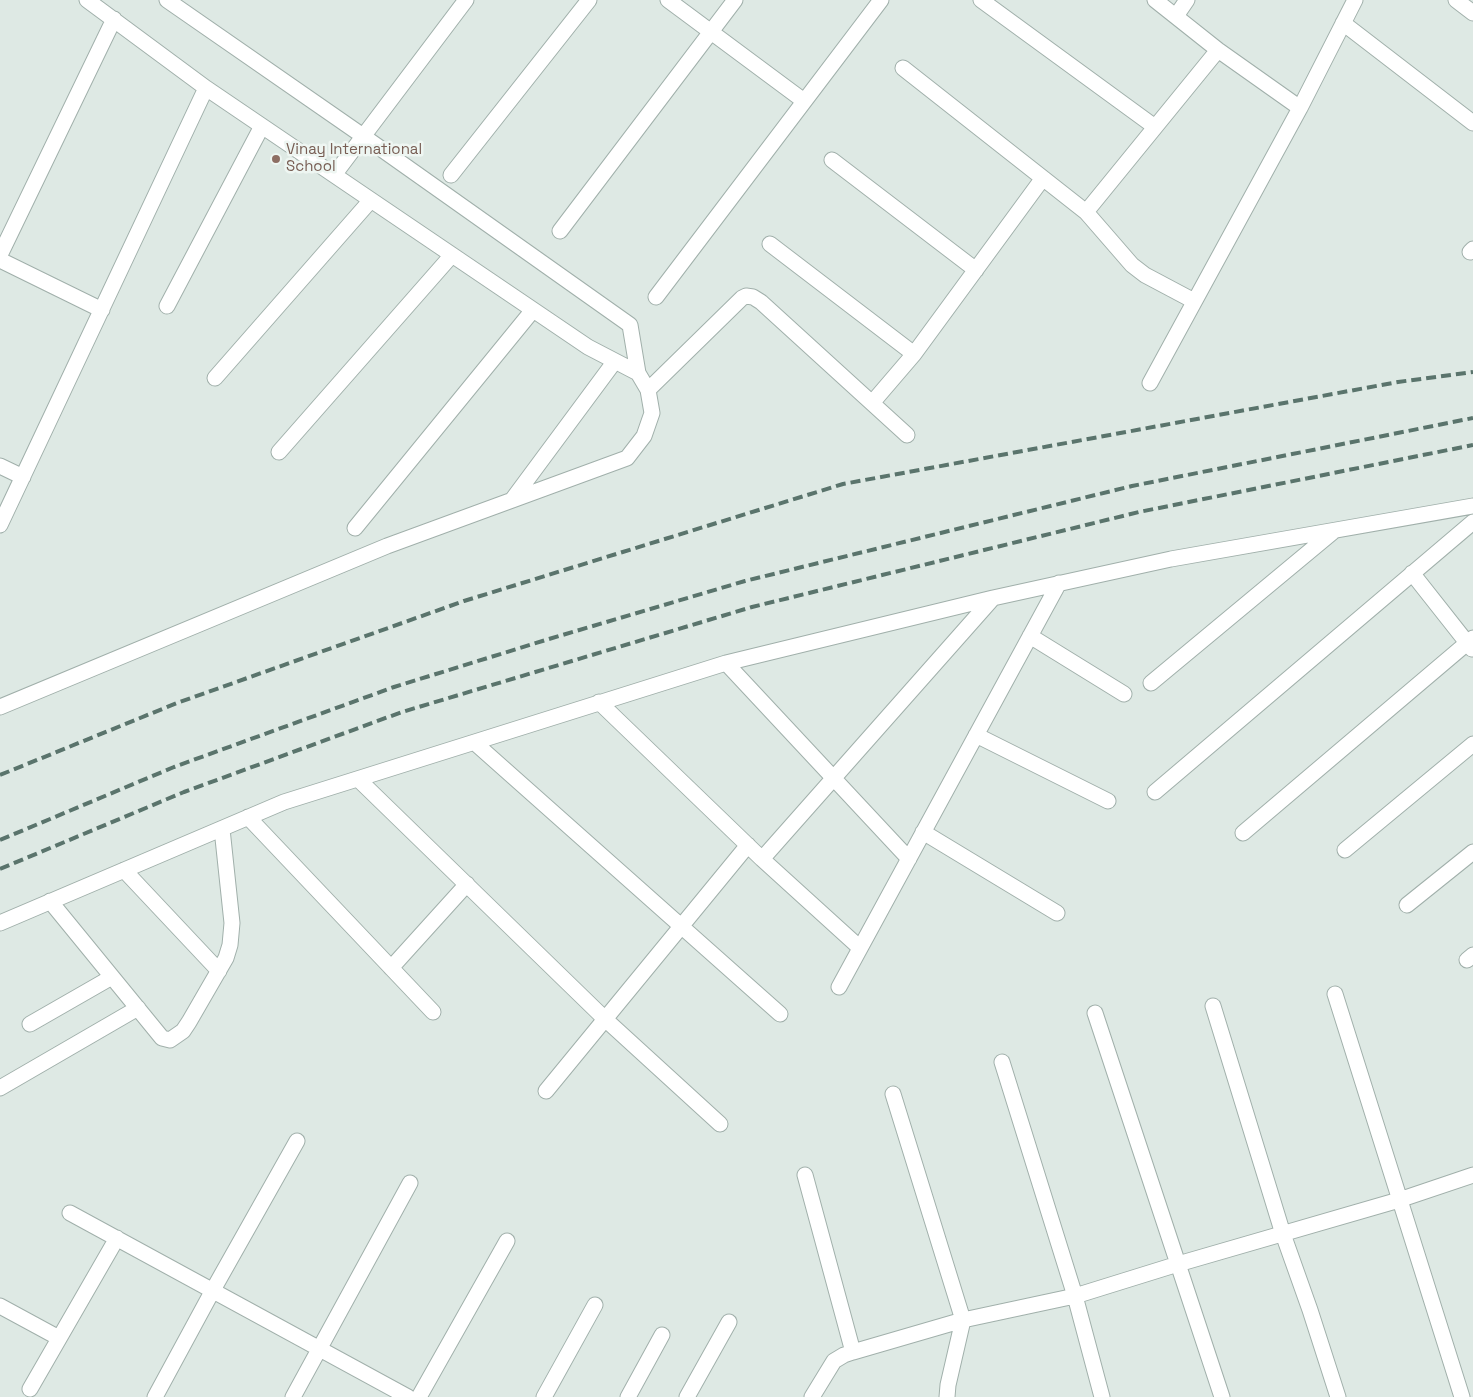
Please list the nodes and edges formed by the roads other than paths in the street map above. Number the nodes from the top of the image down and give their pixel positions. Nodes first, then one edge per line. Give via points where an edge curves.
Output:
1 (87, 0) edge
2 (167, 0) edge
3 (466, 0) edge
4 (589, 0) edge
5 (668, 0) edge
6 (735, 0) edge
7 (881, 0) edge
8 (981, 0) edge
9 (1154, 0) edge
10 (1187, 0) edge
11 (1355, 0) edge
12 (1456, 0) edge
13 (1473, 13) edge
14 (1176, 16) junction
15 (114, 19) junction
16 (1343, 23) junction
17 (711, 32) junction
18 (1218, 50) junction
19 (903, 68) dead end
20 (206, 88) junction
21 (804, 101) junction
22 (1300, 108) junction
23 (1473, 123) edge
24 (262, 126) junction
25 (1155, 127) junction
26 (363, 136) junction
27 (832, 160) dead end
28 (334, 175) junction
29 (451, 176) dead end
30 (1043, 178) junction
31 (371, 200) junction
32 (1086, 212) junction
33 (560, 231) dead end
34 (770, 244) dead end
35 (0, 255) edge
36 (452, 255) junction
37 (0, 260) edge
38 (976, 270) junction
39 (656, 297) dead end
40 (1194, 301) junction
41 (167, 306) dead end
42 (102, 310) junction
43 (533, 310) junction
44 (914, 354) junction
45 (616, 361) junction
46 (638, 373) junction
47 (215, 378) dead end
48 (1150, 383) dead end
49 (648, 390) junction
50 (872, 403) junction
51 (907, 435) dead end
52 (279, 452) dead end
53 (0, 466) edge
54 (22, 477) junction
55 (512, 500) junction
56 (1473, 506) edge
57 (1473, 522) edge
58 (0, 525) edge
59 (355, 528) dead end
60 (1335, 530) junction
61 (1412, 573) junction
62 (1059, 583) junction
63 (993, 598) junction
64 (1030, 636) junction
65 (1471, 644) edge
66 (726, 663) junction
67 (1151, 683) dead end
68 (1124, 694) dead end
69 (598, 702) junction
70 (0, 707) edge
71 (976, 735) junction
72 (475, 743) junction
73 (1473, 744) edge
74 (833, 778) junction
75 (358, 779) junction
76 (1155, 792) dead end
77 (1108, 801) dead end
78 (248, 817) junction
79 (222, 828) junction
80 (923, 832) junction
81 (1243, 833) dead end
82 (748, 845) junction
83 (1345, 850) dead end
84 (1473, 852) edge
85 (762, 859) junction
86 (909, 859) junction
87 (124, 870) junction
88 (467, 884) junction
89 (50, 901) junction
90 (1407, 905) dead end
91 (1057, 913) dead end
92 (0, 923) edge
93 (681, 926) junction
94 (860, 948) junction
95 (391, 968) junction
96 (219, 971) junction
97 (112, 977) junction
98 (839, 987) dead end
99 (1335, 994) dead end
100 (1213, 1006) dead end
101 (138, 1008) junction
102 (433, 1012) dead end
103 (1095, 1013) dead end
104 (780, 1014) dead end
105 (605, 1018) junction
106 (30, 1024) dead end
107 (1002, 1062) dead end
108 (0, 1088) edge
109 (546, 1091) dead end
110 (893, 1094) dead end
111 (720, 1124) dead end
112 (297, 1141) dead end
113 (805, 1175) dead end
114 (1473, 1175) edge
115 (410, 1183) dead end
116 (1399, 1200) junction
117 (70, 1212) dead end
118 (1283, 1234) junction
119 (118, 1238) junction
120 (507, 1241) dead end
121 (1178, 1264) junction
122 (212, 1290) junction
123 (1075, 1296) junction
124 (595, 1305) dead end
125 (0, 1306) edge
126 (963, 1320) junction
127 (729, 1322) dead end
128 (662, 1335) dead end
129 (59, 1338) junction
130 (320, 1349) junction
131 (853, 1352) junction
132 (30, 1389) dead end
133 (945, 1393) edge
134 (156, 1397) edge
135 (293, 1397) edge
136 (408, 1397) edge
137 (419, 1397) edge
138 (544, 1397) edge
139 (628, 1397) edge
140 (687, 1397) edge
141 (812, 1397) edge
142 (1102, 1397) edge
143 (1222, 1397) edge
144 (1338, 1397) edge
145 (1462, 1397) edge

1 - 15 street
2 - 26 street
3 - 26 street
4 - 29 street
5 - 17 street
6 - 17 street
7 - 21 street
8 - 25 street
9 - 14 street
10 - 14 street
11 - 16 street
12 - 13 street
14 - 18 street
15 - 20 street
15 - 35 street
16 - 22 street
16 - 23 street
17 - 21 street
17 - 33 street
18 - 22 street
18 - 25 street
19 - 30 street
20 - 24 street
20 - 42 street
21 - 39 street
22 - 40 street
24 - 28 street
24 - 41 street
25 - 32 street
26 - 28 street
26 - 46 street via 630,326
27 - 38 street
28 - 31 street
30 - 32 street
30 - 38 street
31 - 36 street
31 - 47 street
32 - 40 street via 1132,265
34 - 44 street
36 - 43 street
36 - 52 street
37 - 42 street
38 - 44 street
40 - 48 street
42 - 54 street
43 - 45 street via 588,347
43 - 59 street
44 - 50 street
45 - 46 street
45 - 55 street
46 - 49 street
49 - 50 street via 746,296 761,302
49 - 55 street via 652,413 644,436 628,458
50 - 51 street
53 - 54 street
54 - 58 street
55 - 70 street via 387,546
56 - 60 street
57 - 61 street
60 - 62 street
60 - 67 street
61 - 65 street
61 - 76 street
62 - 63 street
62 - 64 street
63 - 66 street
63 - 74 street
64 - 68 street
64 - 71 street
65 - 81 street
66 - 69 street
66 - 74 street
69 - 72 street
69 - 82 street
71 - 77 street
71 - 80 street
72 - 75 street
72 - 93 street
73 - 83 street
74 - 85 street
74 - 86 street
75 - 78 street
75 - 88 street
78 - 79 street
78 - 95 street
79 - 87 street
79 - 96 street via 232,923 226,958
80 - 86 street
80 - 91 street
82 - 85 street
82 - 93 street
84 - 90 street
85 - 94 street
86 - 94 street
87 - 89 street
87 - 96 street
88 - 95 street
88 - 105 street
89 - 92 street
89 - 97 street
93 - 104 street
93 - 105 street
94 - 98 street
95 - 102 street
96 - 101 street via 190,1022 170,1040 162,1038
97 - 101 street
97 - 106 street
99 - 116 street
100 - 118 street
101 - 108 street
103 - 121 street
105 - 109 street
105 - 111 street
107 - 123 street
110 - 126 street
112 - 122 street
113 - 131 street
114 - 116 street
115 - 130 street
116 - 118 street
116 - 145 street
117 - 119 street
118 - 121 street
118 - 144 street
119 - 122 street
119 - 129 street
120 - 137 street
121 - 123 street
121 - 143 street
122 - 130 street
122 - 134 street
123 - 126 street
123 - 142 street
124 - 138 street
125 - 129 street
126 - 131 street
126 - 133 street
127 - 140 street
128 - 139 street
129 - 132 street
130 - 135 street
130 - 136 street
131 - 141 street via 834,1361

